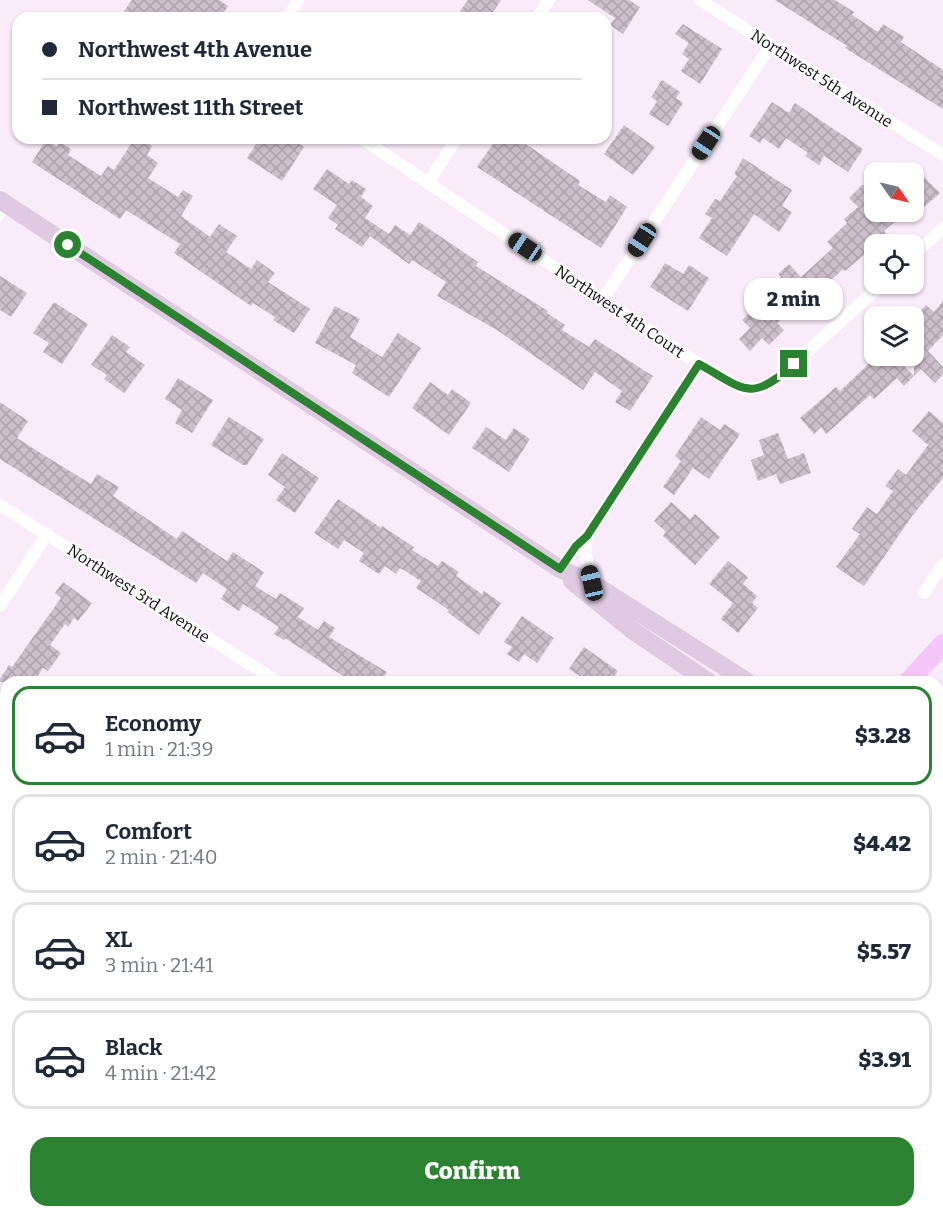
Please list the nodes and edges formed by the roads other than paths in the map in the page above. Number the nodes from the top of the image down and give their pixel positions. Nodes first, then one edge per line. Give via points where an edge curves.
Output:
1 (700, 0) edge
2 (771, 45) junction
3 (370, 144) edge
4 (453, 144) edge
5 (943, 155) edge
6 (428, 183) junction
7 (3, 208) edge
8 (943, 228) edge
9 (924, 246) edge
10 (871, 294) edge
11 (603, 299) junction
12 (699, 364) junction
13 (0, 505) edge
14 (47, 534) junction
15 (587, 536) junction
16 (943, 564) edge
17 (560, 569) junction
18 (592, 583) junction
19 (924, 593) dead end
20 (0, 606) edge
21 (943, 644) edge
22 (257, 676) edge
23 (700, 676) edge
24 (739, 676) edge
25 (914, 676) edge

1 - 2 street, Northwest 5th Avenue
2 - 5 street, Northwest 5th Avenue
2 - 11 street
3 - 6 street, Northwest 4th Court
4 - 6 street
6 - 11 street, Northwest 4th Court
7 - 17 street
8 - 9 street
10 - 12 street, Northwest 4th Court via 776,380 760,388 744,389
11 - 12 street, Northwest 4th Court
12 - 15 street
13 - 14 street, Northwest 3rd Avenue
14 - 20 street
14 - 22 street, Northwest 3rd Avenue
15 - 17 street
15 - 18 street via 585,552
16 - 19 street
17 - 18 street
17 - 23 street via 624,624
18 - 24 street
21 - 25 main road

